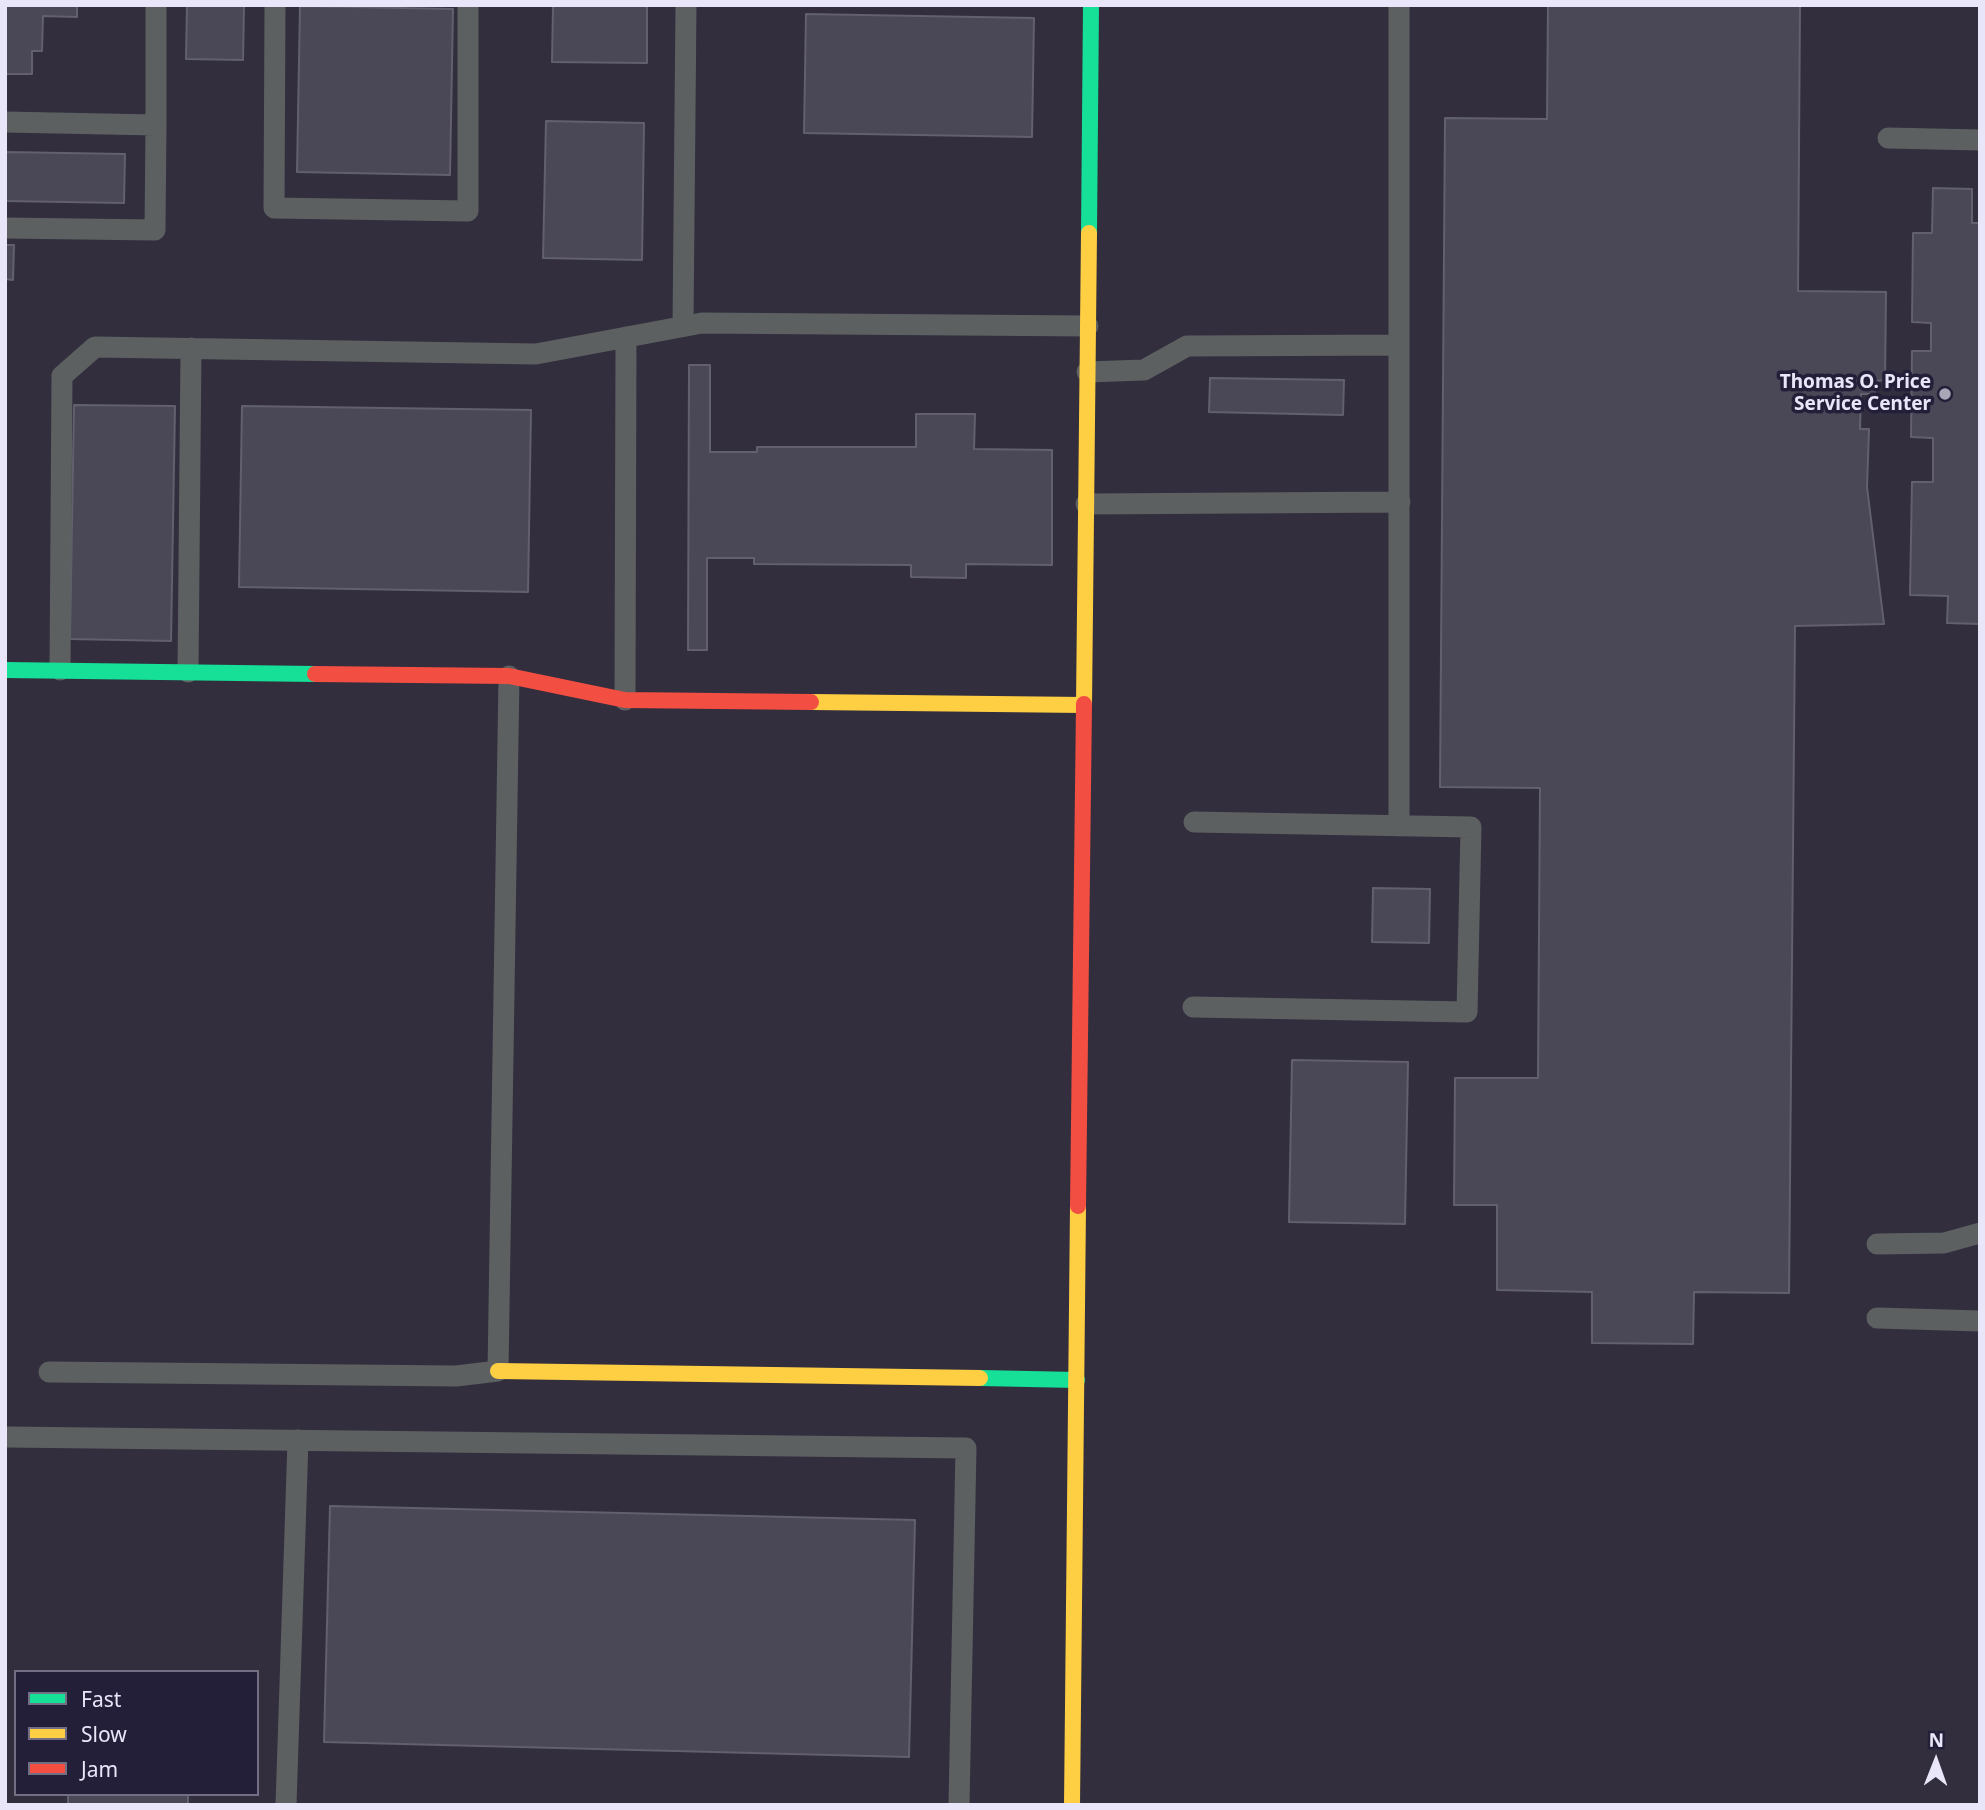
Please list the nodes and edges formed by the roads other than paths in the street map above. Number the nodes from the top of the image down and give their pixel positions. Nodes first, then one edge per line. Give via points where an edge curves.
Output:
1 (156, 5) edge
2 (275, 5) edge
3 (468, 5) edge
4 (686, 5) edge
5 (1091, 5) edge
6 (1399, 5) edge
7 (5, 122) edge
8 (156, 125) junction
9 (1888, 138) dead end
10 (1980, 140) edge
11 (5, 228) edge
12 (683, 326) junction
13 (1088, 326) junction
14 (626, 337) junction
15 (1399, 345) junction
16 (191, 348) junction
17 (1087, 372) junction
18 (1400, 502) junction
19 (1086, 504) junction
20 (5, 670) edge
21 (60, 670) junction
22 (188, 672) junction
23 (509, 676) junction
24 (625, 700) junction
25 (1084, 705) junction
26 (1194, 822) dead end
27 (1399, 826) junction
28 (1193, 1007) dead end
29 (1980, 1233) edge
30 (1877, 1244) dead end
31 (1877, 1318) dead end
32 (1980, 1321) edge
33 (498, 1371) junction
34 (49, 1372) dead end
35 (1077, 1380) junction
36 (5, 1437) edge
37 (298, 1440) junction
38 (286, 1805) edge
39 (959, 1805) edge
40 (1072, 1805) edge

1 - 8 lane
2 - 3 lane via 274,208 468,211
4 - 12 lane
5 - 13 street
6 - 15 lane
7 - 8 lane
8 - 11 lane via 155,230
9 - 10 lane
12 - 13 lane
12 - 14 lane
13 - 17 street
14 - 16 lane via 536,354
14 - 24 lane
15 - 17 lane via 1187,346 1144,370
15 - 18 lane
16 - 21 lane via 94,347 62,376
16 - 22 lane
17 - 19 street
18 - 19 lane
18 - 27 lane
19 - 25 street
20 - 21 street
21 - 22 street
22 - 23 street
23 - 24 street
23 - 33 lane
24 - 25 street
25 - 35 street
26 - 27 lane
27 - 28 lane via 1471,827 1467,1012
29 - 30 lane via 1944,1243
31 - 32 lane
33 - 34 lane via 456,1376
33 - 35 street
35 - 40 street
36 - 37 lane
37 - 38 lane
37 - 39 lane via 966,1448

